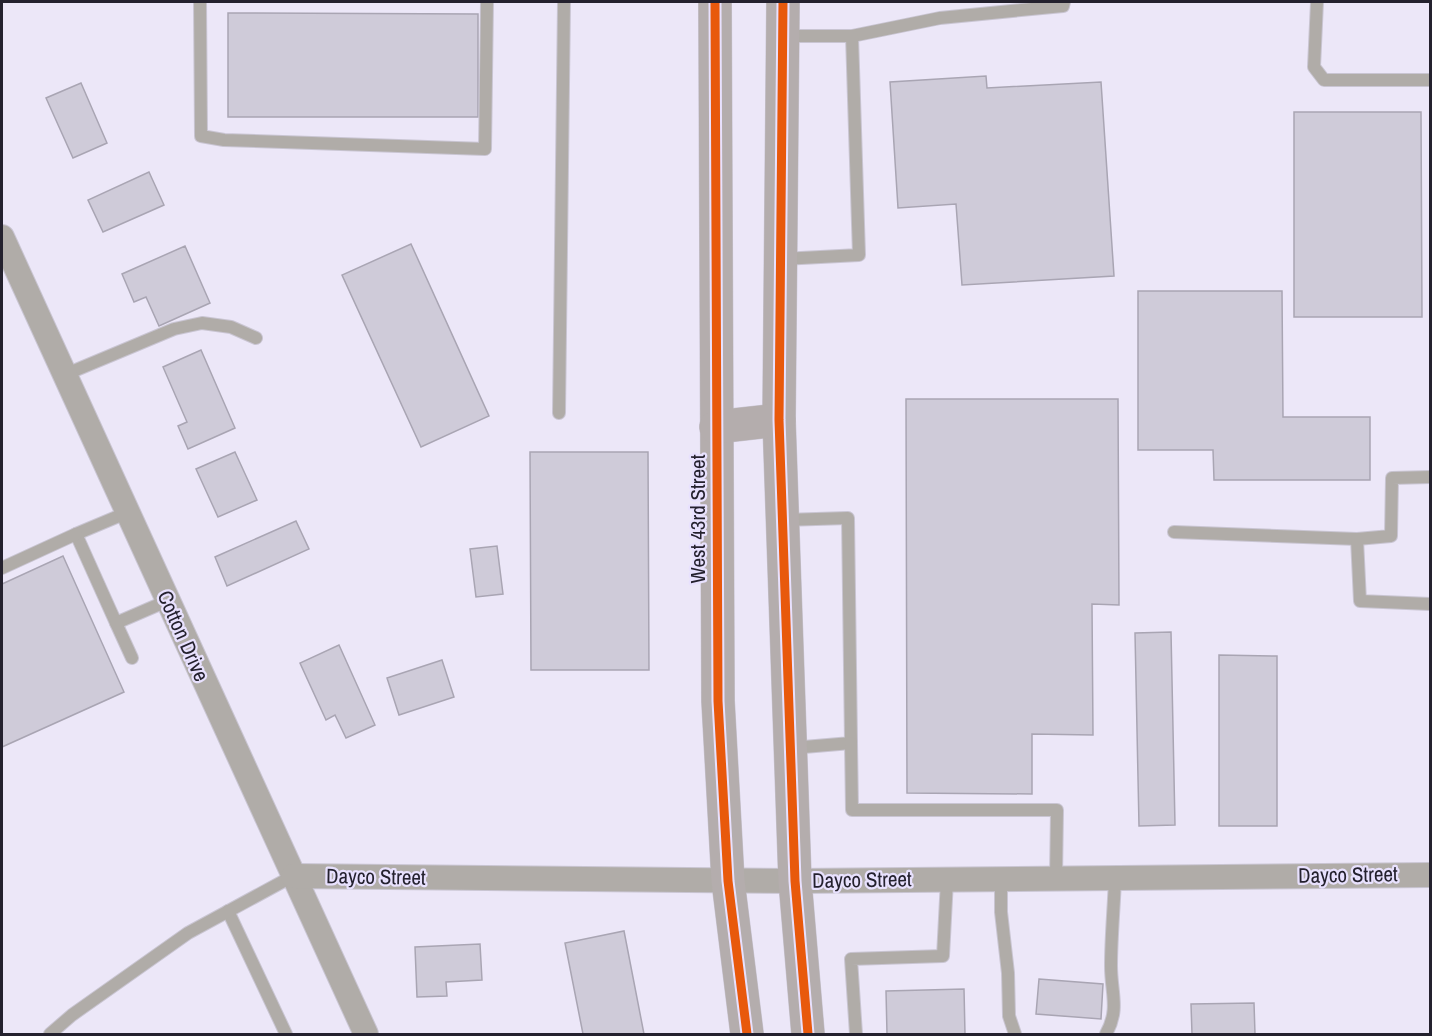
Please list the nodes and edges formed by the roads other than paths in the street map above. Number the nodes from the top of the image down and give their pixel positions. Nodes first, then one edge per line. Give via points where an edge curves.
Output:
1 (200, 2) edge
2 (487, 2) edge
3 (564, 2) edge
4 (715, 2) edge
5 (783, 2) edge
6 (1064, 2) edge
7 (1317, 2) edge
8 (783, 36) junction
9 (852, 36) junction
10 (1431, 80) edge
11 (2, 237) edge
12 (781, 259) junction
13 (256, 338) dead end
14 (64, 375) junction
15 (559, 413) dead end
16 (779, 420) junction
17 (716, 427) junction
18 (1431, 477) edge
19 (126, 513) junction
20 (782, 520) junction
21 (1174, 532) dead end
22 (76, 534) junction
23 (1357, 539) junction
24 (2, 568) edge
25 (167, 601) junction
26 (1431, 604) edge
27 (116, 623) junction
28 (132, 658) dead end
29 (851, 743) junction
30 (790, 748) junction
31 (1431, 875) edge
32 (293, 876) junction
33 (1056, 878) junction
34 (1115, 878) junction
35 (1001, 879) junction
36 (728, 880) junction
37 (947, 880) junction
38 (795, 881) junction
39 (228, 911) junction
40 (50, 1035) edge
41 (286, 1035) edge
42 (366, 1035) edge
43 (747, 1035) edge
44 (808, 1035) edge
45 (856, 1035) edge
46 (1015, 1035) edge
47 (1106, 1035) edge

1 - 2 lane via 201,136 485,149
3 - 15 lane
4 - 17 main road, West 43rd Street
5 - 8 main road
6 - 9 lane via 1063,6 940,18
7 - 10 lane via 1314,67 1324,80
8 - 9 lane
8 - 12 main road
9 - 12 lane via 859,255
11 - 14 street, Cotton Drive
12 - 16 main road
13 - 14 lane via 231,327 202,323 174,329
14 - 19 street, Cotton Drive
16 - 17 main road
16 - 20 main road
17 - 36 main road, West 43rd Street via 718,701
18 - 23 lane via 1392,478 1391,536
19 - 22 lane
19 - 25 street, Cotton Drive
20 - 29 lane via 848,518
20 - 30 main road
21 - 23 lane
22 - 24 lane
22 - 27 lane
23 - 26 lane via 1360,601
25 - 27 lane
25 - 32 street, Cotton Drive
27 - 28 lane
29 - 30 lane
29 - 33 lane via 852,810 1057,810
30 - 38 main road
31 - 34 street, Dayco Street
32 - 36 street, Dayco Street
32 - 39 lane
32 - 42 street, Cotton Drive
33 - 34 street, Dayco Street
33 - 35 street, Dayco Street
34 - 47 lane via 1111,968 1115,1008
35 - 37 street, Dayco Street
35 - 46 lane via 1009,1016
36 - 38 street, Dayco Street
36 - 43 main road, West 43rd Street
37 - 38 street, Dayco Street
37 - 45 lane via 943,956 851,959
38 - 44 main road
39 - 40 lane via 188,933
39 - 41 lane

